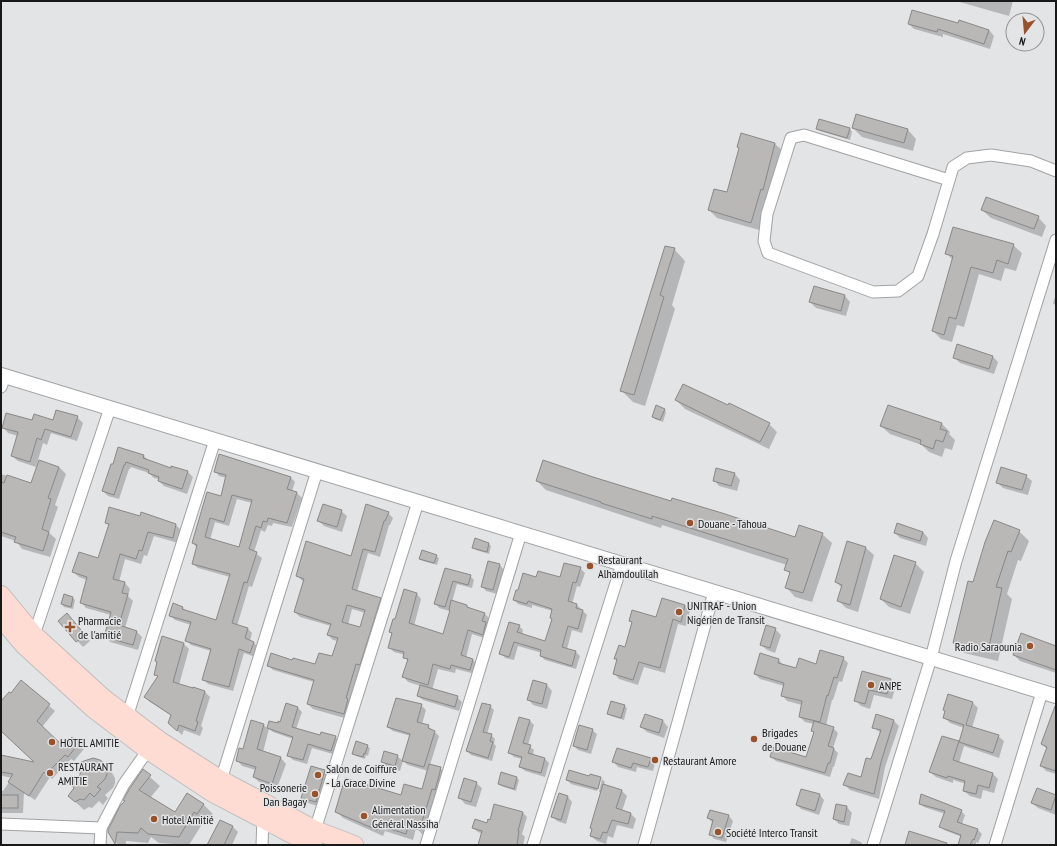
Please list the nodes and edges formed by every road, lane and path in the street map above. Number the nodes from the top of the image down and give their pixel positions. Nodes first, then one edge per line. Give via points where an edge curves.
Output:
1 (1056, 171) edge
2 (949, 180) junction
3 (1056, 240) edge
4 (2, 379) edge
5 (110, 408) junction
6 (215, 440) junction
7 (317, 471) junction
8 (418, 502) junction
9 (521, 533) junction
10 (622, 564) junction
11 (714, 592) junction
12 (1, 595) edge
13 (1, 618) edge
14 (34, 635) junction
15 (931, 658) junction
16 (1042, 692) junction
17 (1056, 696) edge
18 (127, 716) junction
19 (148, 750) junction
20 (221, 780) junction
21 (263, 818) junction
22 (1, 824) edge
23 (101, 828) junction
24 (314, 838) edge
25 (100, 845) edge
26 (262, 845) edge
27 (354, 845) edge
28 (426, 845) edge
29 (533, 845) edge
30 (644, 845) edge
31 (873, 845) edge
32 (995, 845) edge

1 - 2 street via 1031,161 991,155 967,158 953,167
2 - 2 street via 918,276 898,291 874,292 768,253 764,241 767,214 791,138 804,136
3 - 15 street via 956,561
4 - 5 street
5 - 6 street
5 - 14 street
6 - 7 street
6 - 18 street
7 - 8 street
7 - 20 street
8 - 9 street
8 - 24 street
9 - 10 street
9 - 28 street
10 - 11 street
10 - 29 street
11 - 15 street
11 - 30 street
12 - 14 main road
13 - 19 main road via 24,645 94,709
14 - 18 main road via 103,698
15 - 16 street
15 - 31 street
16 - 17 street
16 - 32 street
18 - 20 main road via 160,741
19 - 21 main road via 213,792
19 - 23 street via 124,784
20 - 24 main road
21 - 24 main road
21 - 26 street
22 - 23 street
23 - 25 street
24 - 27 main road

